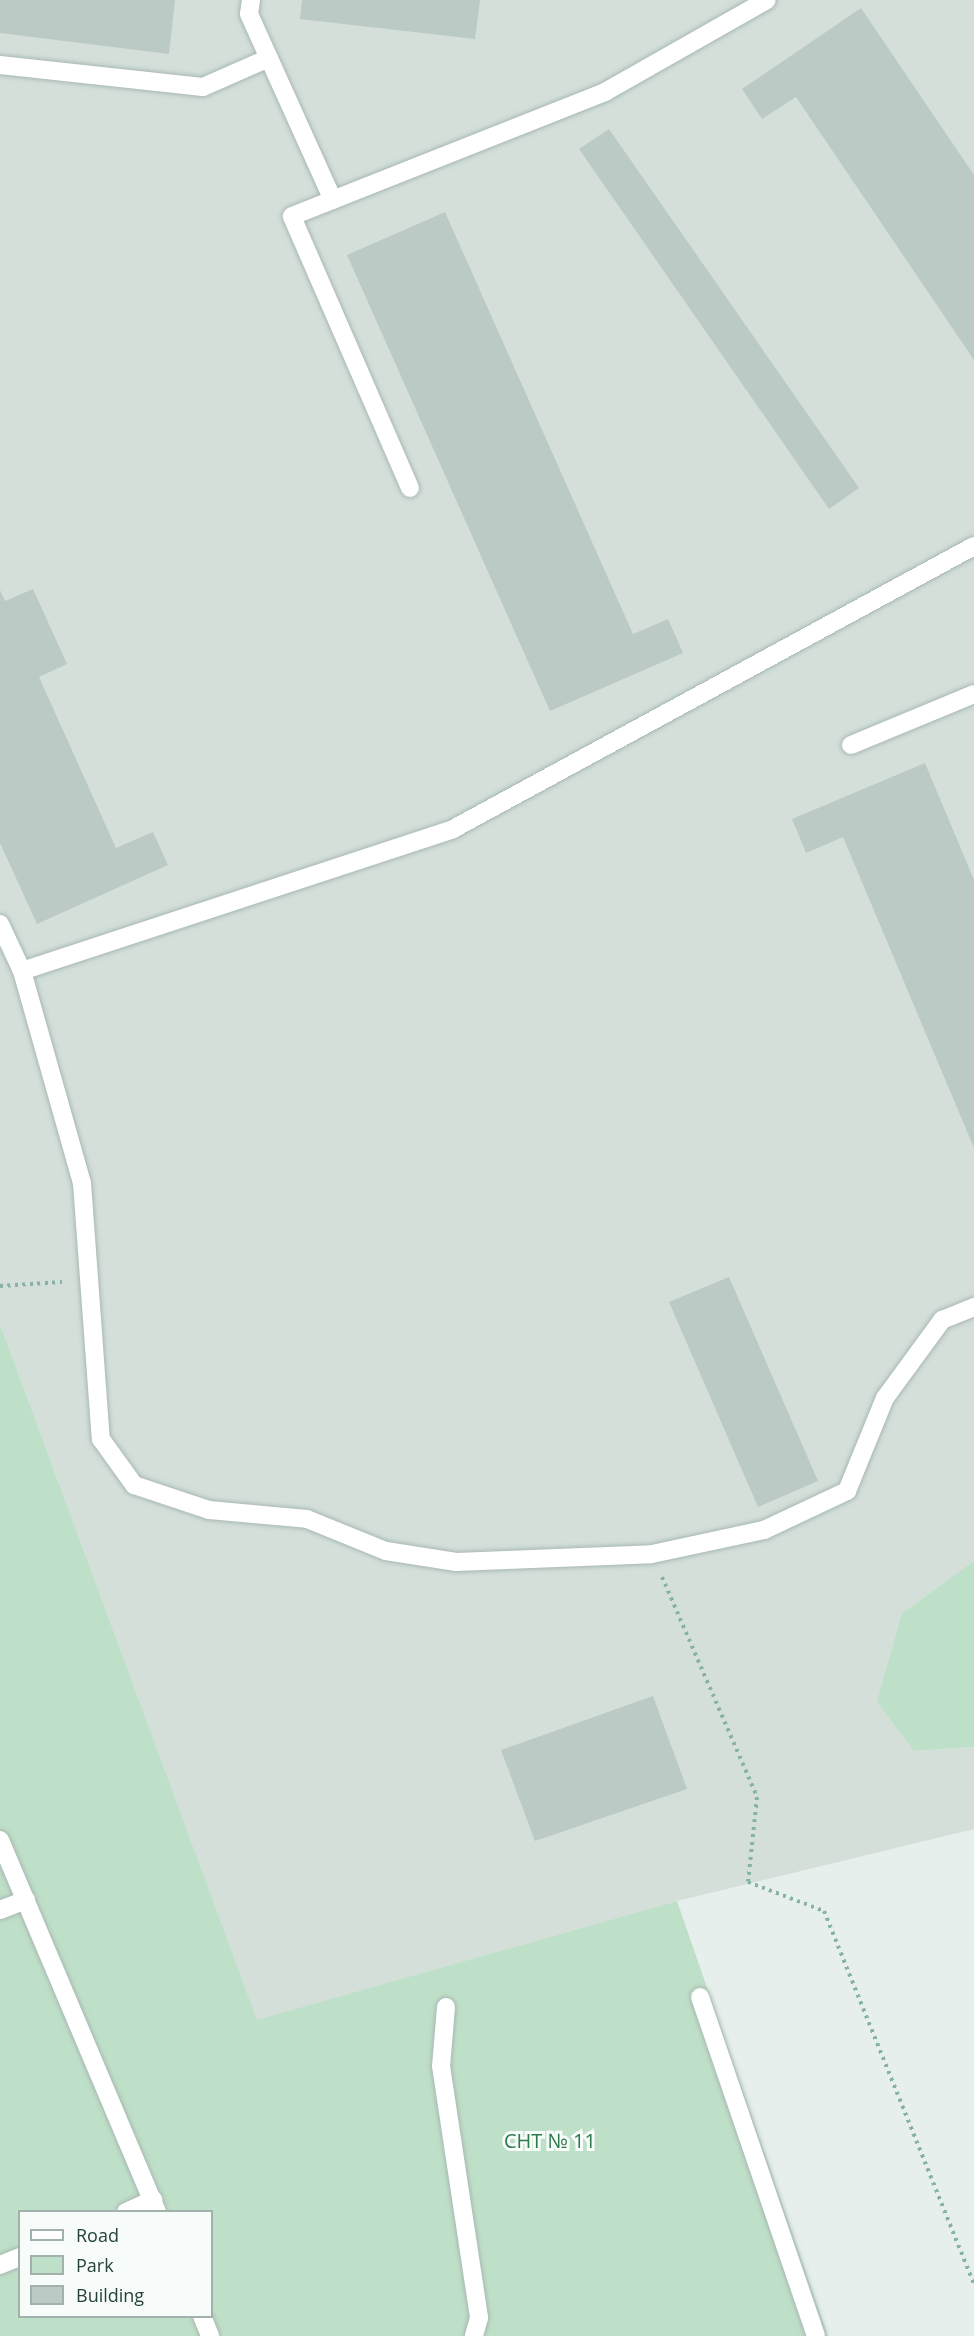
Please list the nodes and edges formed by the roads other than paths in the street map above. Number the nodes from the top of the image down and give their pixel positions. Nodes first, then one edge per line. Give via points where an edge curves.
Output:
1 (251, 0) edge
2 (767, 0) edge
3 (269, 58) junction
4 (0, 65) edge
5 (333, 200) junction
6 (410, 488) dead end
7 (974, 546) edge
8 (974, 694) edge
9 (851, 745) dead end
10 (0, 924) edge
11 (22, 971) junction
12 (974, 1307) edge
13 (0, 1840) edge
14 (26, 1900) junction
15 (0, 1910) edge
16 (699, 1997) dead end
17 (446, 2007) dead end
18 (155, 2206) edge
19 (132, 2210) edge
20 (18, 2258) edge
21 (0, 2265) edge
22 (203, 2318) edge
23 (210, 2336) edge
24 (474, 2336) edge
25 (816, 2336) edge

1 - 3 lane via 249,14
2 - 5 lane via 605,92
3 - 4 lane via 203,87
3 - 5 lane
5 - 6 lane via 292,216
7 - 11 lane via 453,829
8 - 9 lane
10 - 11 lane
11 - 12 lane via 82,1184 92,1279 92,1368 101,1439 134,1485 208,1510 307,1519 386,1551 456,1562 652,1554 764,1530 848,1491 885,1398 942,1320
13 - 14 lane
14 - 15 lane
14 - 18 lane
16 - 25 lane
17 - 24 lane via 441,2066 479,2318
18 - 19 lane
20 - 21 lane
22 - 23 lane

